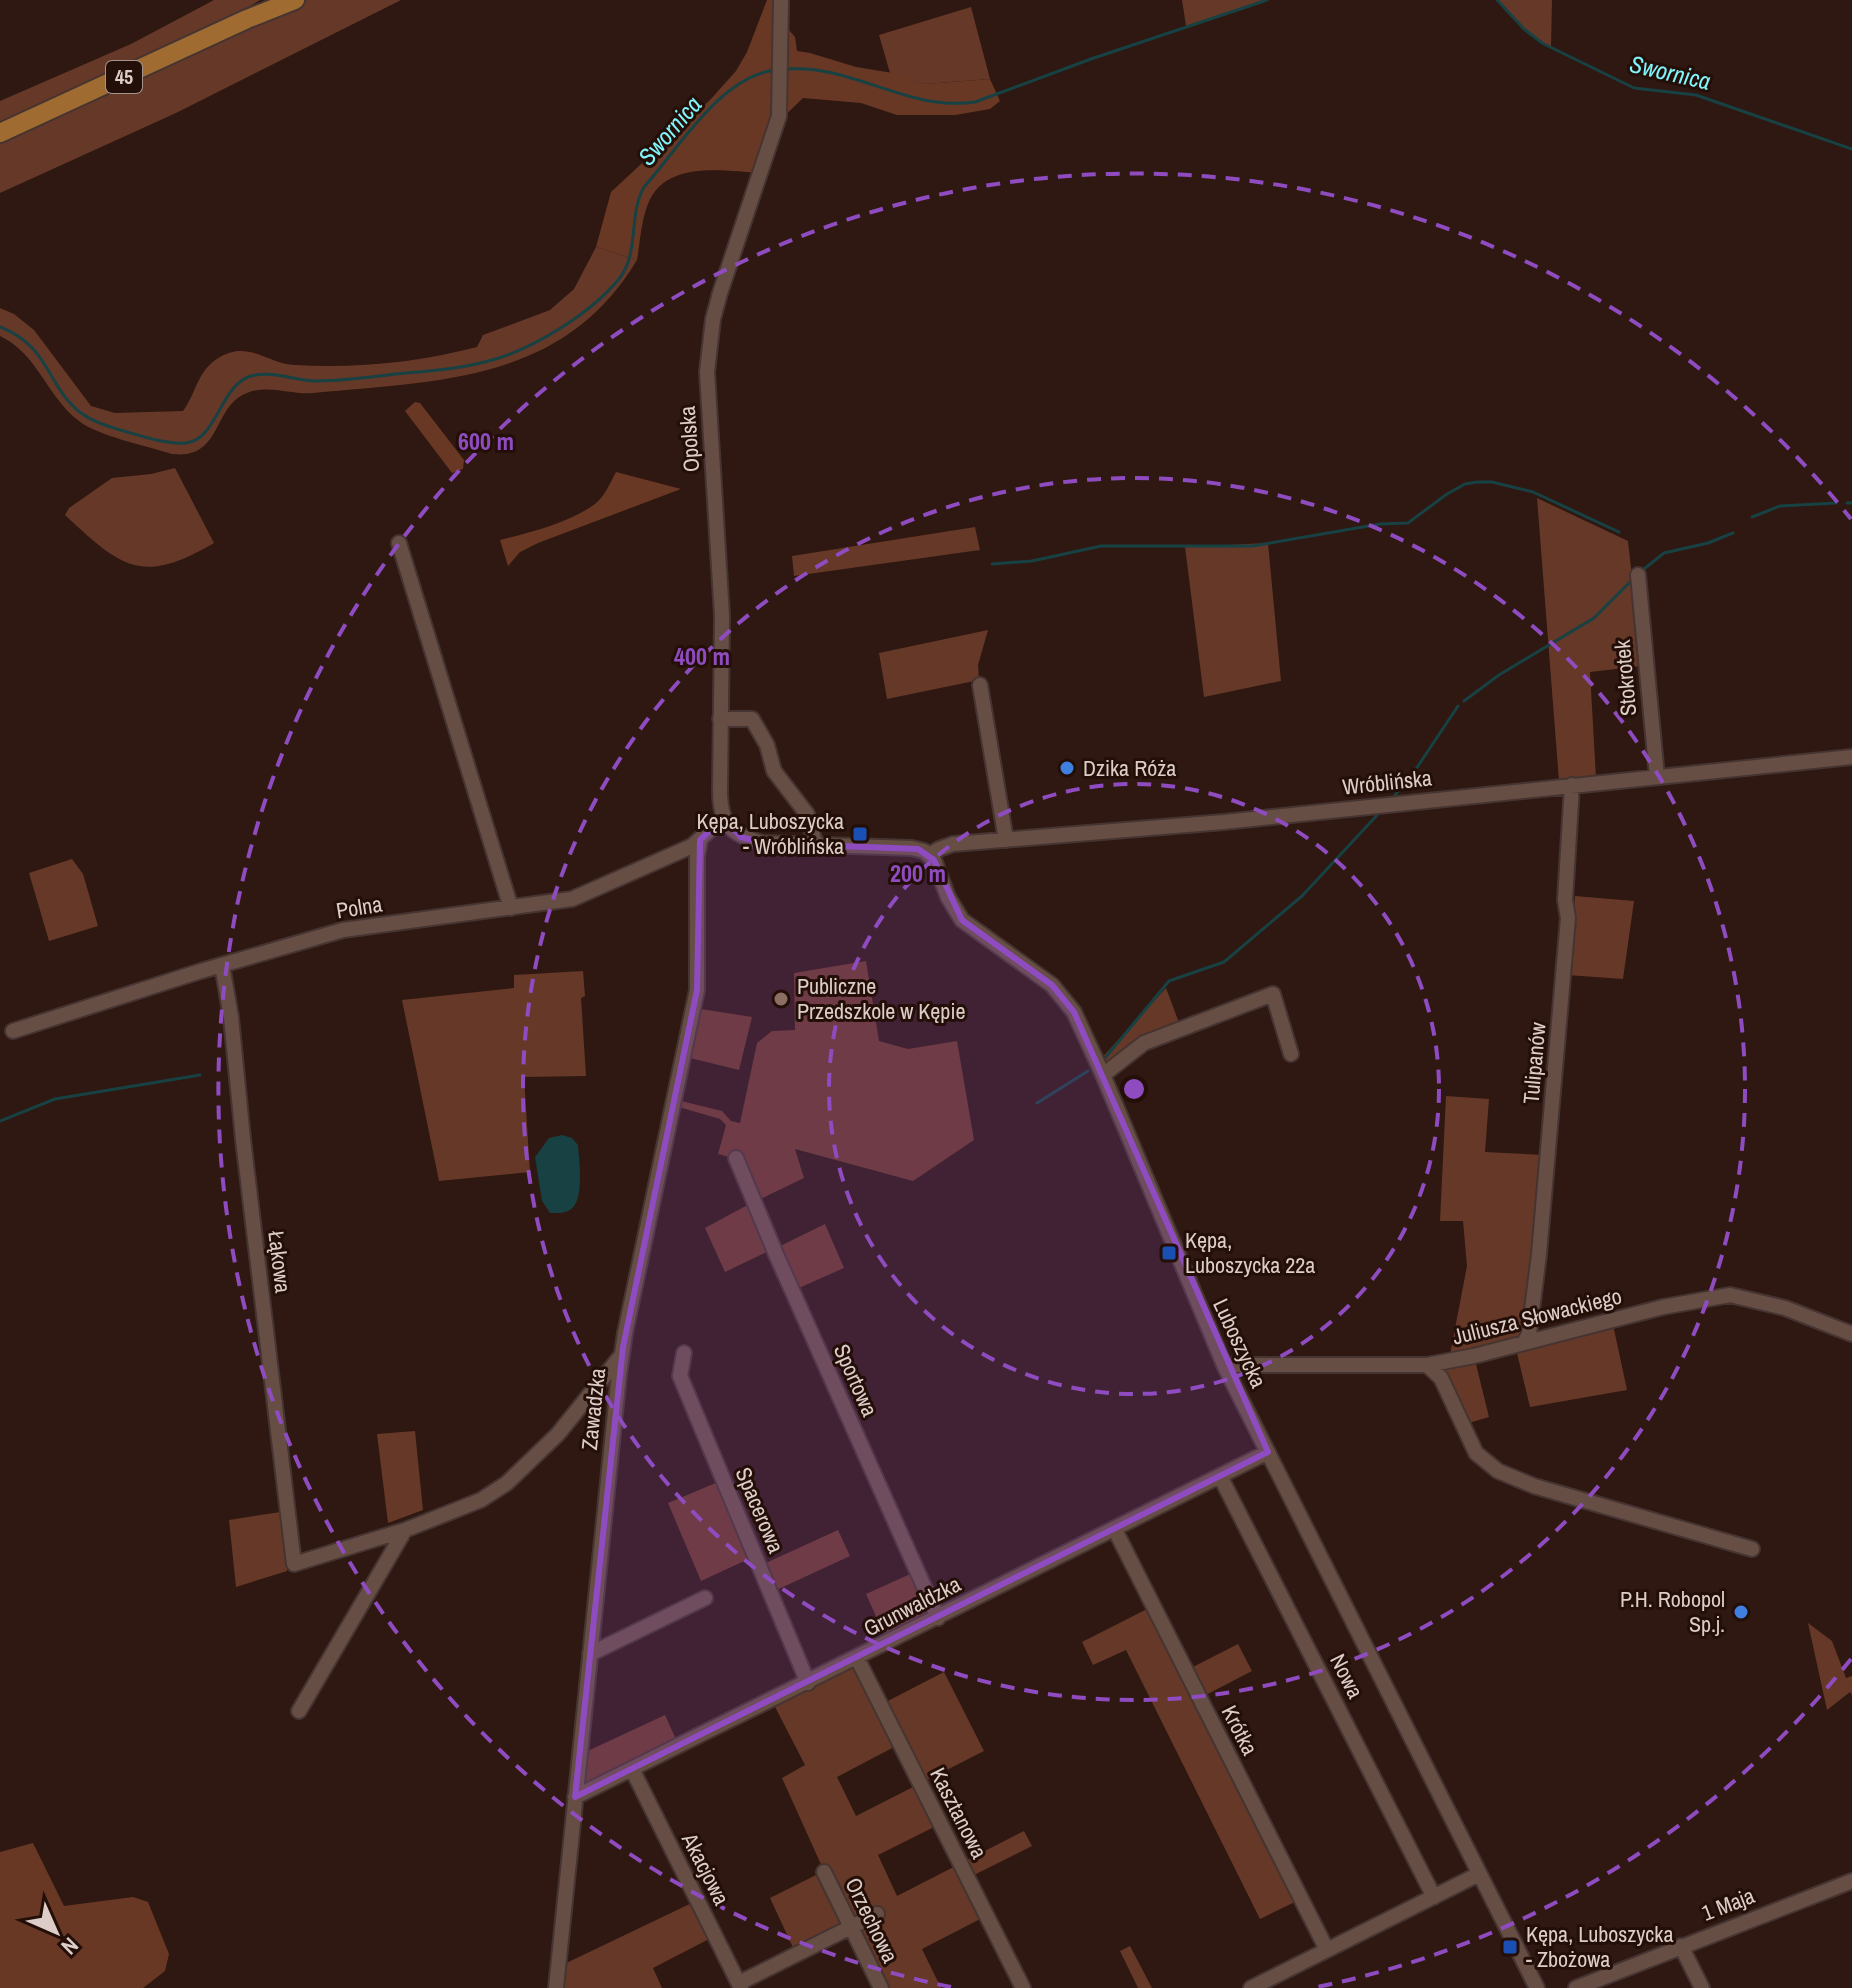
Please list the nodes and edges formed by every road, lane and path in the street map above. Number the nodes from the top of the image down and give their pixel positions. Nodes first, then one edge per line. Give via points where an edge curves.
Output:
1 (276, 0) edge
2 (295, 0) edge
3 (781, 0) edge
4 (247, 19) junction
5 (0, 133) edge
6 (399, 543) dead end
7 (1638, 575) dead end
8 (980, 685) dead end
9 (720, 719) junction
10 (1852, 757) edge
11 (1657, 777) junction
12 (1572, 785) junction
13 (723, 818) junction
14 (704, 836) junction
15 (1006, 840) junction
16 (816, 846) junction
17 (929, 855) junction
18 (511, 908) junction
19 (222, 965) junction
20 (13, 1031) dead end
21 (1291, 1054) dead end
22 (1103, 1075) junction
23 (736, 1158) dead end
24 (1852, 1334) edge
25 (1524, 1343) junction
26 (684, 1353) dead end
27 (621, 1354) junction
28 (1427, 1365) junction
29 (1225, 1367) junction
30 (1268, 1452) junction
31 (1220, 1476) junction
32 (405, 1530) junction
33 (1115, 1530) junction
34 (1752, 1549) dead end
35 (705, 1598) dead end
36 (938, 1618) junction
37 (590, 1654) junction
38 (857, 1658) junction
39 (808, 1683) junction
40 (299, 1711) dead end
41 (632, 1769) junction
42 (575, 1797) junction
43 (824, 1872) dead end
44 (1479, 1874) junction
45 (1852, 1881) edge
46 (1434, 1897) junction
47 (877, 1914) dead end
48 (851, 1929) junction
49 (1681, 1946) junction
50 (1327, 1950) junction
51 (740, 1985) edge
52 (556, 1988) edge
53 (881, 1988) edge
54 (1023, 1988) edge
55 (1251, 1988) edge
56 (1537, 1988) edge
57 (1576, 1988) edge
58 (1702, 1988) edge

1 - 4 main road, 45
2 - 4 main road, 45
3 - 9 street, Opolska via 777,123 720,293 709,352 722,616
4 - 5 main road, 45
6 - 18 street
7 - 11 street, Stokrotek
8 - 15 street
9 - 13 street, Opolska
9 - 16 street via 752,719 760,729 774,771 807,814
10 - 11 street, Wróblińska
11 - 12 street, Wróblińska
12 - 15 street, Wróblińska
12 - 25 street, Tulipanów via 1568,918 1541,1239
13 - 14 street, Polna
13 - 16 street via 731,830 754,841
14 - 18 street, Polna via 572,899
14 - 27 street, Zawadzka via 697,856 697,990
15 - 17 street, Wróblińska via 953,844
16 - 17 street via 912,848
17 - 22 street, Luboszycka via 962,920 1061,994
18 - 19 street, Polna via 343,930
19 - 20 street, Polna
19 - 32 street, Łąkowa via 294,1564
21 - 22 street via 1273,994 1144,1043
22 - 29 street, Luboszycka
23 - 36 street, Sportowa
24 - 25 street, Juliusza Słowackiego via 1785,1308 1730,1295
25 - 28 street, Juliusza Słowackiego
26 - 39 street, Spacerowa via 680,1376
27 - 32 street via 558,1434 507,1483 481,1500
27 - 37 street, Zawadzka
28 - 29 street, Juliusza Słowackiego
28 - 34 street via 1441,1378 1471,1446 1498,1471
29 - 30 street, Luboszycka
30 - 31 street, Grunwaldzka
30 - 44 street, Luboszycka
31 - 33 street, Grunwaldzka
31 - 46 street, Nowa
32 - 40 street
33 - 36 street, Grunwaldzka
33 - 50 street, Krótka
35 - 37 street
36 - 38 street, Grunwaldzka
37 - 42 street, Zawadzka
38 - 39 street, Grunwaldzka
38 - 54 street, Kasztanowa
39 - 41 street, Grunwaldzka
41 - 42 street, Grunwaldzka
41 - 51 street, Akacjowa
42 - 52 street, Zawadzka
43 - 48 street, Orzechowa
44 - 46 street
44 - 56 street, Luboszycka
45 - 49 street, 1 Maja
46 - 50 street
47 - 48 street
48 - 51 street
48 - 53 street, Orzechowa
49 - 57 street, 1 Maja
49 - 58 street
50 - 55 street

